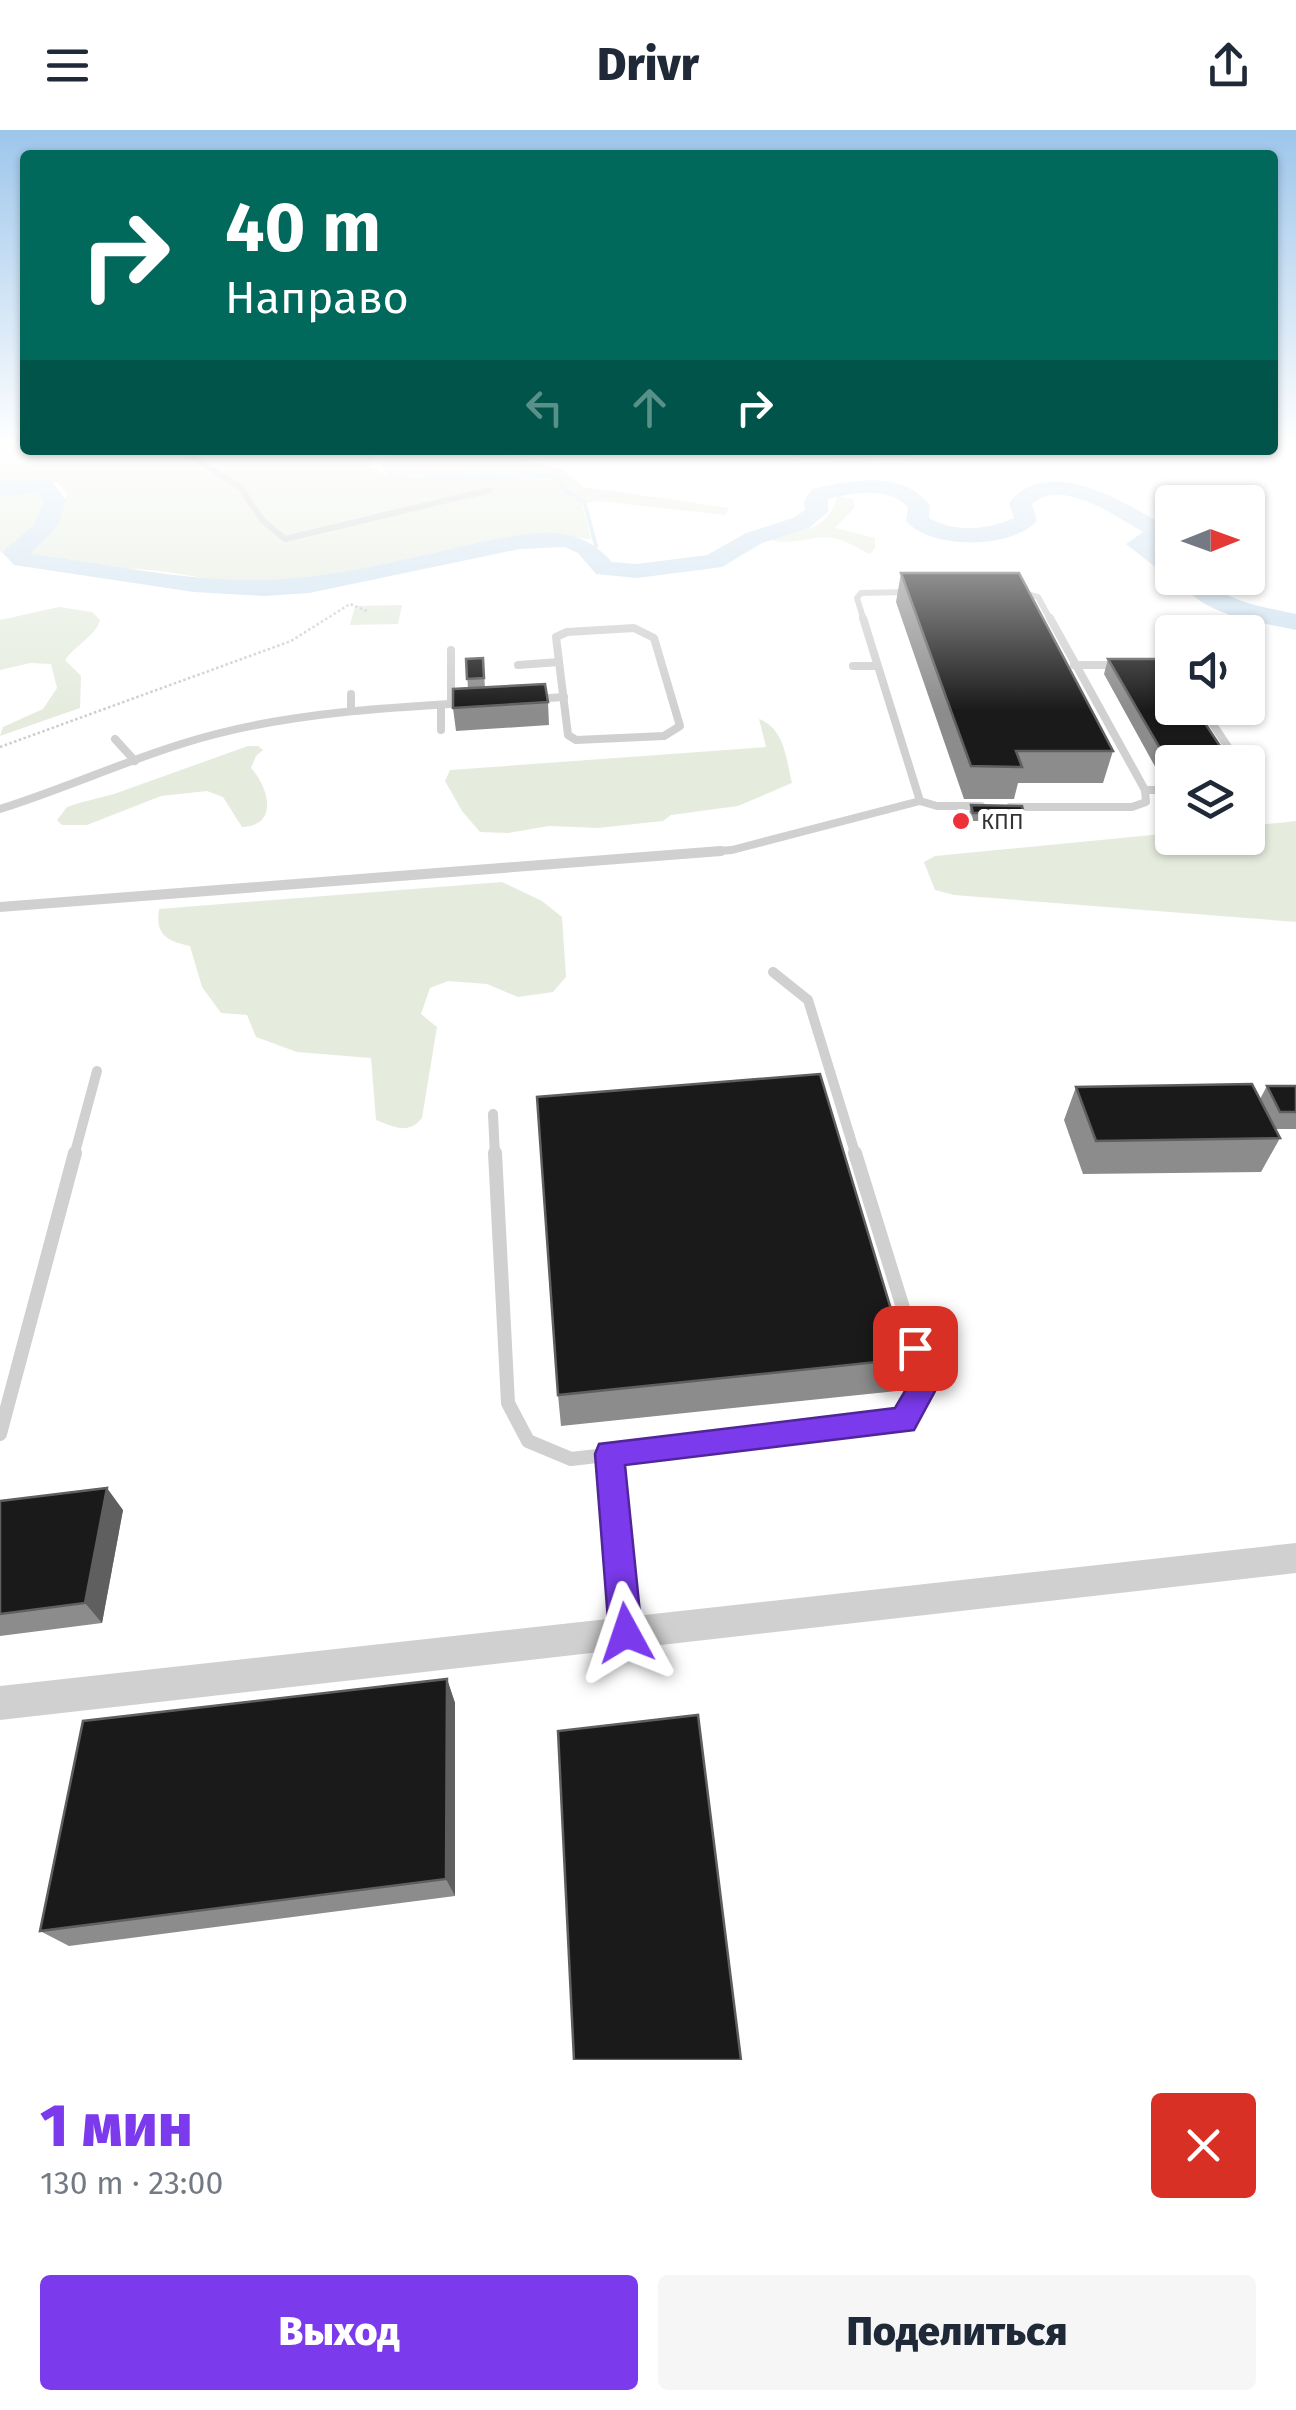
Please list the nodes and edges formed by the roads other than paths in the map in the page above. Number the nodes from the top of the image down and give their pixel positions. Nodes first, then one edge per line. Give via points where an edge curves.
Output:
1 (275, 531) edge
2 (318, 531) edge
3 (1001, 591) edge
4 (927, 592) edge
5 (451, 650) dead end
6 (559, 662) junction
7 (518, 665) dead end
8 (1074, 665) junction
9 (1132, 665) edge
10 (853, 666) dead end
11 (877, 666) junction
12 (351, 694) dead end
13 (564, 698) junction
14 (527, 700) edge
15 (470, 703) edge
16 (446, 704) junction
17 (350, 711) junction
18 (441, 730) dead end
19 (115, 739) dead end
20 (135, 761) junction
21 (1145, 790) junction
22 (1155, 790) edge
23 (920, 801) junction
24 (0, 810) edge
25 (0, 907) edge
26 (773, 972) dead end
27 (97, 1071) dead end
28 (493, 1114) dead end
29 (0, 1434) edge
30 (610, 1454) junction
31 (1296, 1558) edge
32 (626, 1633) junction
33 (0, 1703) edge

1 - 2 lane via 285,539
3 - 8 lane via 1038,597
4 - 11 lane via 856,598
5 - 16 lane
6 - 7 lane
6 - 13 lane
6 - 13 lane via 556,637 567,632 646,632 654,638 680,726 664,736 576,740 568,735
8 - 9 lane
8 - 21 lane
10 - 11 lane
11 - 23 lane
12 - 17 lane
13 - 14 lane
15 - 16 lane
16 - 17 lane
16 - 18 lane
17 - 20 lane via 244,728
19 - 20 lane
20 - 24 lane
21 - 22 lane
21 - 23 lane via 1146,802 1132,807
23 - 25 lane via 732,850
26 - 30 lane via 808,1000 926,1382 904,1420
27 - 29 lane
28 - 30 lane via 508,1403 528,1441 570,1459
30 - 32 lane
31 - 32 street
32 - 33 street

